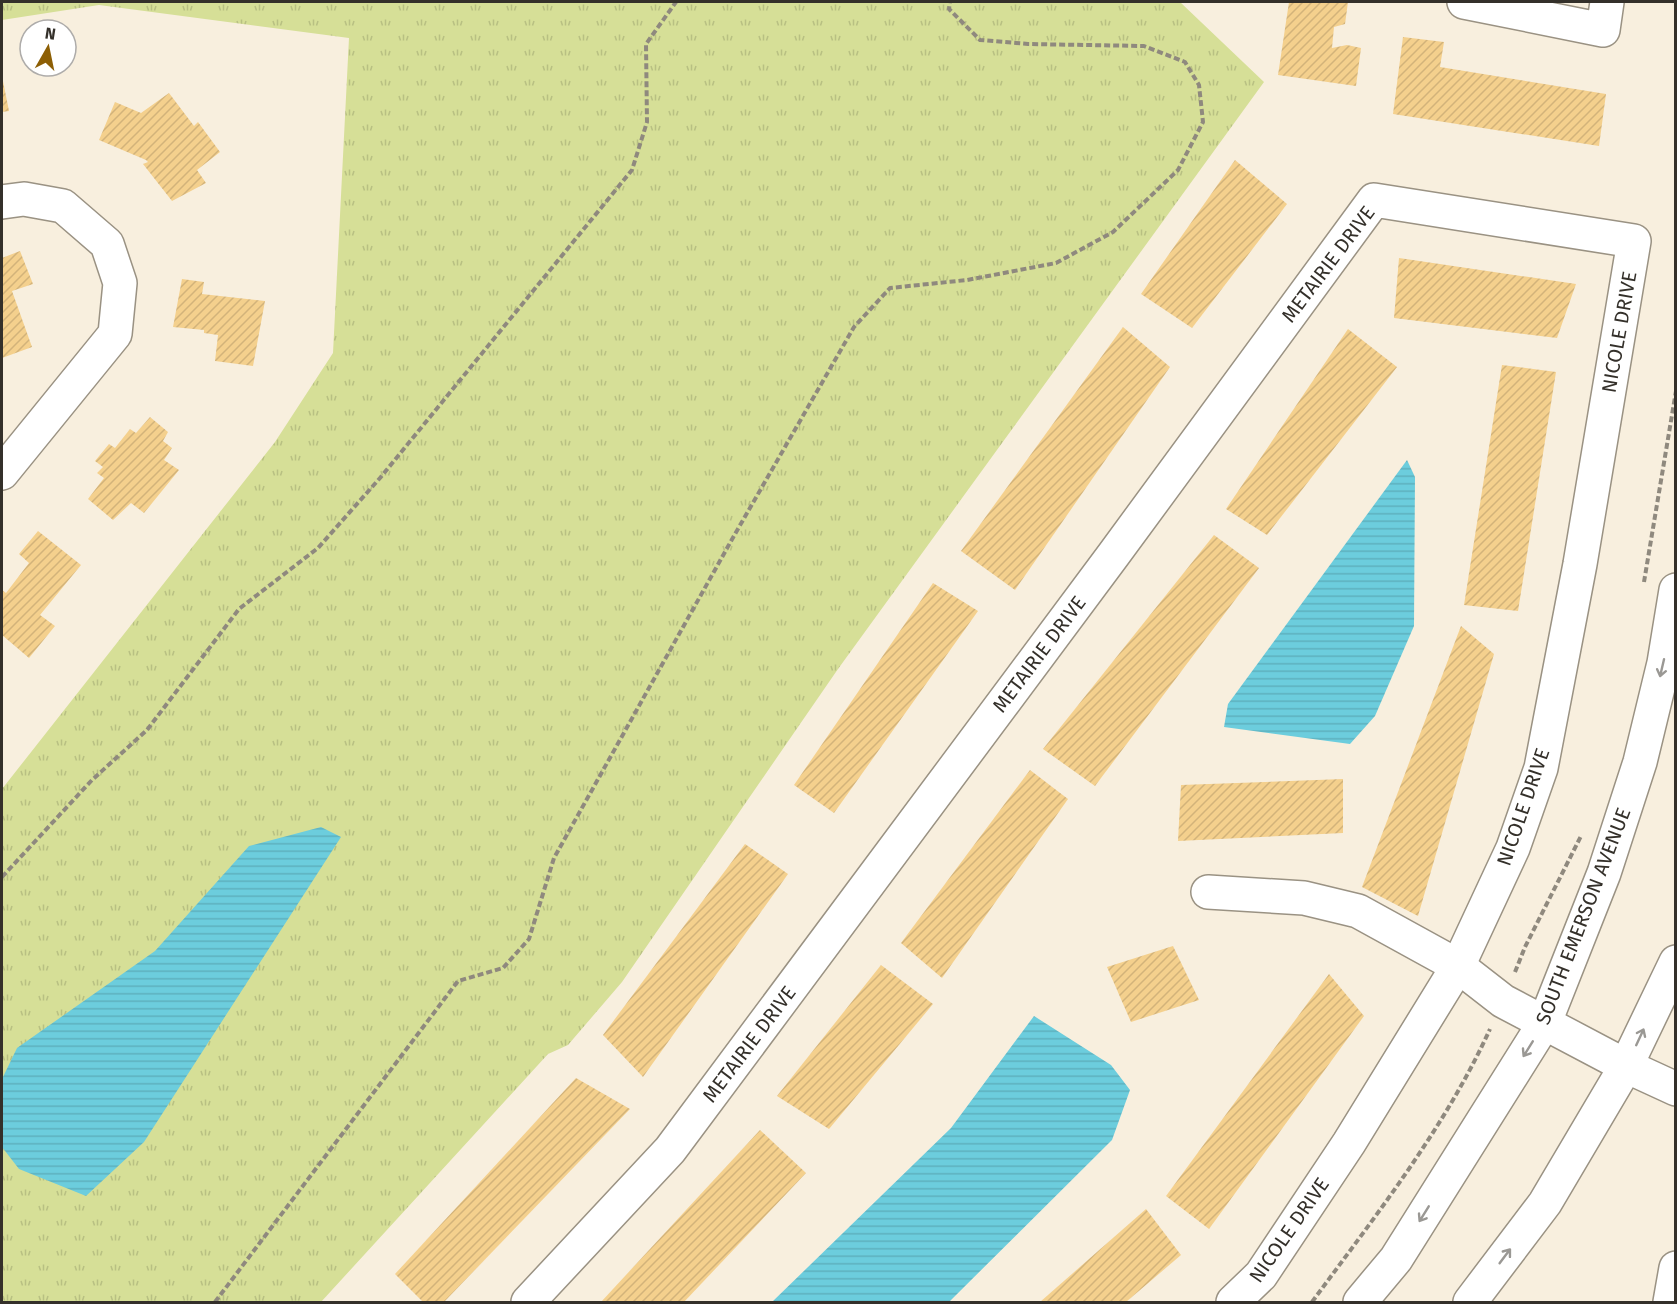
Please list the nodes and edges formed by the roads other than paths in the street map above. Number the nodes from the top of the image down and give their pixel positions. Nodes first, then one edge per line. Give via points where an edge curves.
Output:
1 (1464, 2) edge
2 (1606, 2) edge
3 (2, 202) edge
4 (1634, 241) joint
5 (2, 473) edge
6 (1676, 590) edge
7 (1208, 892) dead end
8 (1676, 962) edge
9 (1458, 966) junction
10 (1545, 1022) junction
11 (1626, 1066) junction
12 (1676, 1089) edge
13 (1676, 1268) edge
14 (528, 1302) edge
15 (1233, 1302) edge
16 (1360, 1302) edge
17 (1470, 1302) edge
18 (1670, 1302) edge

1 - 2 main road via 1603,30
3 - 5 main road via 24,199 63,206 107,244 120,283 115,334
4 - 9 main road, NICOLE DRIVE via 1541,768 1513,848
4 - 14 main road, METAIRIE DRIVE via 1374,200 670,1150
6 -> 10 main road, SOUTH EMERSON AVENUE via 1664,663 1640,762 1604,873
7 - 9 main road via 1304,898 1358,911
11 -> 8 main road
9 - 10 main road via 1503,1001
9 - 15 main road, NICOLE DRIVE via 1349,1143 1261,1275
10 - 11 main road
10 -> 16 main road, SOUTH EMERSON AVENUE via 1396,1258
11 - 12 main road
17 -> 11 main road via 1545,1203
13 - 18 main road

